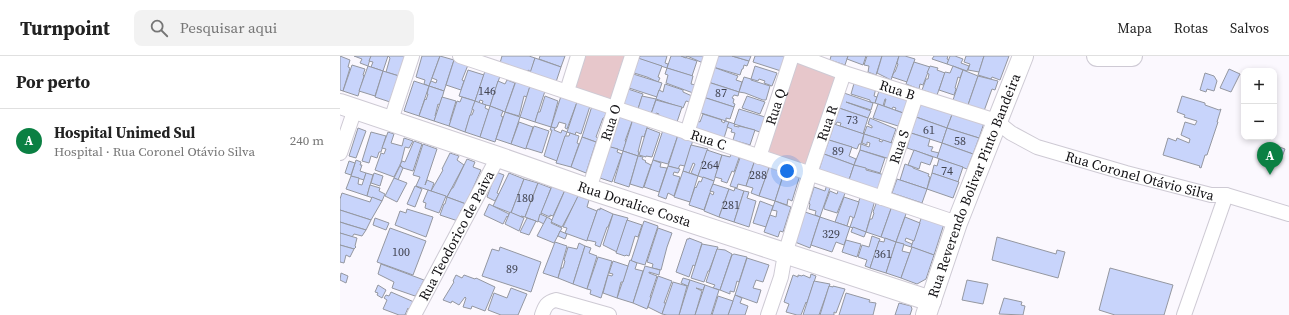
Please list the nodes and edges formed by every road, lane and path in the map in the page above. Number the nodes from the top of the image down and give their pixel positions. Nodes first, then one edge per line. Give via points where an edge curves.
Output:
1 (412, 56) edge
2 (460, 56) edge
3 (578, 56) edge
4 (632, 56) edge
5 (711, 56) edge
6 (792, 56) edge
7 (799, 56) edge
8 (1023, 56) edge
9 (1097, 56) edge
10 (1132, 56) edge
11 (495, 62) edge
12 (844, 73) junction
13 (567, 91) junction
14 (916, 96) junction
15 (348, 107) edge
16 (614, 108) junction
17 (391, 120) junction
18 (996, 121) junction
19 (686, 133) junction
20 (340, 153) edge
21 (498, 157) junction
22 (759, 157) junction
23 (810, 173) junction
24 (589, 189) junction
25 (1226, 195) junction
26 (882, 198) junction
27 (1289, 214) edge
28 (957, 222) junction
29 (785, 254) junction
30 (928, 308) edge
31 (544, 310) edge
32 (414, 315) edge
33 (609, 315) edge
34 (768, 315) edge
35 (1184, 315) edge

1 - 17 street
2 - 11 street, Rua C
3 - 13 street
4 - 16 street, Rua O
5 - 19 street
6 - 22 street, Rua Q
7 - 12 street, Rua B
8 - 18 street, Rua Reverendo Bolivar Pinto Bandeira
9 - 10 street
11 - 13 street, Rua C
12 - 14 street, Rua B
12 - 23 street, Rua R
13 - 16 street, Rua C
14 - 18 street, Rua B
14 - 26 street, Rua S
15 - 17 street, Rua Doralice Costa
15 - 20 street
16 - 19 street, Rua C
16 - 24 street, Rua O
17 - 21 street, Rua Doralice Costa
18 - 25 street, Rua Coronel Otávio Silva via 1011,133 1037,147 1211,195
18 - 28 street, Rua Reverendo Bolivar Pinto Bandeira
19 - 22 street, Rua C
21 - 24 street, Rua Doralice Costa
21 - 32 street, Rua Teodorico de Paiva
22 - 23 street, Rua C
23 - 26 street, Rua C
23 - 29 street, Rua R
24 - 29 street, Rua Doralice Costa
25 - 27 street, Rua Coronel Otávio Silva
25 - 35 street
26 - 28 street, Rua C
28 - 30 street, Rua Reverendo Bolivar Pinto Bandeira
29 - 30 street, Rua Doralice Costa
29 - 34 street, Rua R via 781,277
31 - 33 street via 550,301 556,300

